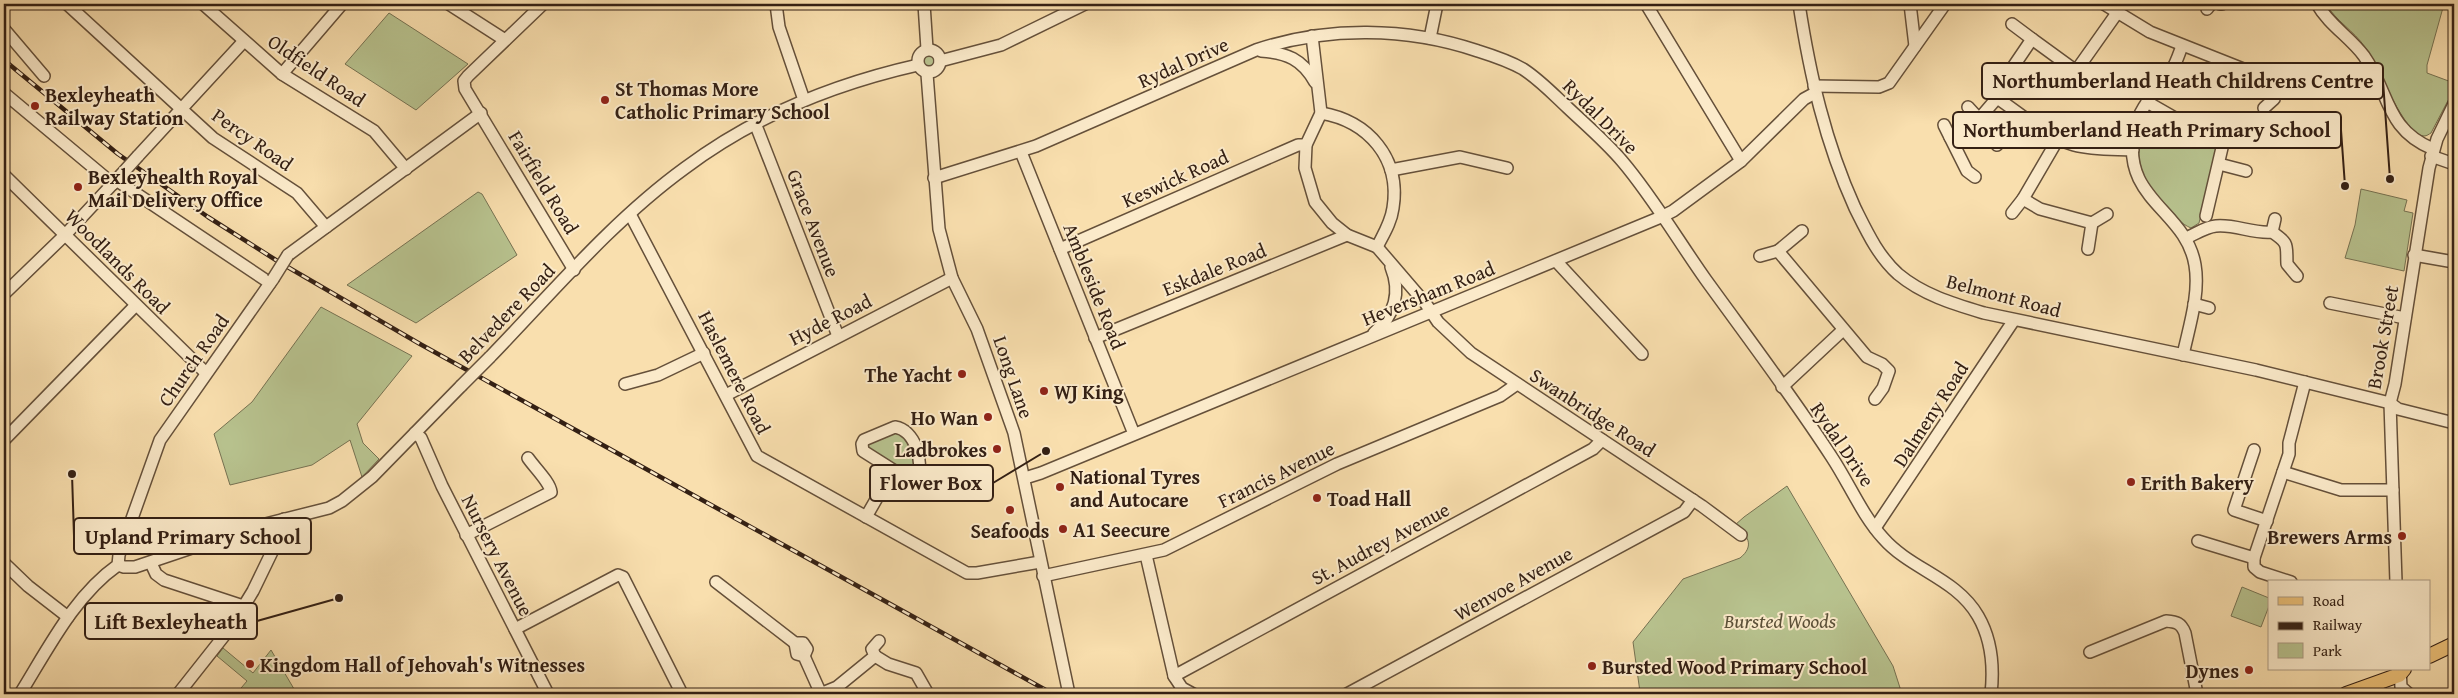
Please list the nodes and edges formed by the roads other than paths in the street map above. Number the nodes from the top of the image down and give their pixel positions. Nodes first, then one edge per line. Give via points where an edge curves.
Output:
1 (67, 4) edge
2 (203, 4) edge
3 (342, 4) edge
4 (449, 4) edge
5 (543, 4) edge
6 (776, 4) edge
7 (924, 4) edge
8 (1085, 4) edge
9 (1437, 4) edge
10 (1646, 4) edge
11 (1799, 4) edge
12 (1910, 4) edge
13 (1945, 4) edge
14 (2104, 4) edge
15 (2318, 4) edge
16 (2117, 13) junction
17 (2012, 24) dead end
18 (4, 29) edge
19 (1312, 36) junction
20 (1430, 38) junction
21 (2032, 39) junction
22 (505, 40) junction
23 (244, 41) junction
24 (1915, 46) junction
25 (2182, 46) junction
26 (927, 49) junction
27 (1256, 50) junction
28 (940, 61) junction
29 (918, 65) junction
30 (282, 74) junction
31 (927, 74) junction
32 (44, 76) dead end
33 (1318, 88) junction
34 (1814, 90) junction
35 (4, 93) edge
36 (1997, 98) junction
37 (804, 100) junction
38 (2147, 102) junction
39 (2454, 104) edge
40 (1968, 107) dead end
41 (2264, 108) dead end
42 (182, 109) junction
43 (1321, 113) junction
44 (482, 114) junction
45 (1979, 118) junction
46 (755, 123) junction
47 (1944, 125) dead end
48 (1950, 136) junction
49 (2058, 139) junction
50 (1306, 144) junction
51 (1997, 145) dead end
52 (2133, 150) junction
53 (1021, 152) junction
54 (2432, 152) junction
55 (1741, 161) junction
56 (2220, 164) junction
57 (2454, 164) edge
58 (1507, 168) dead end
59 (406, 169) junction
60 (1390, 170) junction
61 (2246, 171) dead end
62 (4, 175) edge
63 (1974, 177) dead end
64 (934, 178) junction
65 (116, 180) junction
66 (2023, 199) junction
67 (2012, 213) dead end
68 (630, 214) junction
69 (2107, 214) dead end
70 (2206, 216) dead end
71 (1662, 217) junction
72 (2275, 219) dead end
73 (2092, 223) junction
74 (326, 227) junction
75 (1802, 231) dead end
76 (2272, 232) junction
77 (65, 235) junction
78 (1348, 235) junction
79 (2186, 238) junction
80 (1377, 247) junction
81 (1060, 248) junction
82 (2088, 249) dead end
83 (1778, 251) junction
84 (2414, 255) junction
85 (1760, 256) dead end
86 (1389, 260) junction
87 (1556, 261) junction
88 (2454, 262) edge
89 (574, 270) junction
90 (2297, 276) dead end
91 (952, 278) junction
92 (272, 281) junction
93 (4, 294) edge
94 (2330, 302) dead end
95 (2194, 304) junction
96 (136, 305) junction
97 (2209, 308) dead end
98 (1431, 312) junction
99 (2405, 318) junction
100 (2014, 320) junction
101 (1843, 330) junction
102 (838, 336) junction
103 (1369, 337) junction
104 (1095, 338) junction
105 (704, 353) junction
106 (1642, 354) dead end
107 (2183, 356) junction
108 (206, 373) junction
109 (2305, 382) junction
110 (625, 384) dead end
111 (1517, 384) junction
112 (1782, 387) junction
113 (726, 395) junction
114 (1875, 399) dead end
115 (2390, 403) junction
116 (2454, 423) edge
117 (416, 433) junction
118 (1134, 434) junction
119 (4, 440) edge
120 (1602, 440) junction
121 (2254, 450) dead end
122 (528, 458) dead end
123 (892, 470) junction
124 (2283, 472) junction
125 (1024, 478) junction
126 (2393, 490) junction
127 (1693, 500) junction
128 (866, 517) junction
129 (284, 519) junction
130 (2267, 521) junction
131 (1875, 528) junction
132 (466, 535) junction
133 (1741, 535) dead end
134 (2198, 541) dead end
135 (1146, 555) junction
136 (2254, 558) junction
137 (1040, 562) junction
138 (4, 563) edge
139 (151, 563) junction
140 (118, 564) junction
141 (1044, 576) junction
142 (2285, 580) edge
143 (2396, 580) edge
144 (719, 588) dead end
145 (243, 606) junction
146 (68, 617) junction
147 (514, 629) junction
148 (879, 641) dead end
149 (2454, 644) edge
150 (2090, 652) dead end
151 (875, 656) junction
152 (2430, 656) edge
153 (2401, 671) edge
154 (1174, 676) junction
155 (20, 694) edge
156 (178, 694) edge
157 (548, 694) edge
158 (682, 694) edge
159 (821, 694) edge
160 (928, 694) edge
161 (1070, 694) edge
162 (1193, 694) edge
163 (1347, 694) edge
164 (1991, 694) edge
165 (2198, 694) edge
166 (2346, 694) edge
167 (2407, 694) edge

1 - 42 street, Percy Road
2 - 23 street, Oldfield Road
3 - 30 street
4 - 22 street
5 - 22 street
6 - 37 street via 779,27
7 - 26 street
8 - 28 street via 1000,45
9 - 20 street
10 - 55 street
11 - 34 street, Belmont Road
12 - 24 street
13 - 24 street
14 - 16 street
15 - 54 street via 2365,57 2393,118 2413,139
16 - 21 street via 2076,71
16 - 25 street
17 - 21 street
18 - 32 street
19 - 20 street, Rydal Drive via 1344,32
19 - 27 street, Rydal Drive
19 - 33 street
20 - 71 street, Rydal Drive via 1502,58 1545,86 1623,162
21 - 36 street
22 - 44 street, Fairfield Road via 464,81 465,89
23 - 30 street, Oldfield Road
23 - 42 street
24 - 34 street via 1889,84
25 - 38 street via 2172,69
25 - 41 street via 2256,74 2278,101
26 - 28 street via 934,49
26 - 29 street
27 - 33 street via 1293,57 1309,70
27 - 53 street, Rydal Drive
28 - 31 street via 938,68
29 - 31 street
29 - 37 street, Belvedere Road
30 - 59 street, Oldfield Road via 374,131
31 - 64 street, Long Lane
33 - 43 street
34 - 55 street, Heversham Road
34 - 100 street, Belmont Road via 1844,183 1870,238 1883,257 1898,274 1921,290 1945,301
35 - 65 street
36 - 45 street
36 - 49 street
37 - 46 street, Belvedere Road
38 - 52 street via 2138,116
38 - 56 street via 2175,118 2218,129 2226,136
39 - 54 street, Brook Street
40 - 45 street
42 - 65 street, bridge
42 - 74 street, Percy Road via 213,138 297,193
43 - 50 street
43 - 60 street via 1339,116 1367,132 1376,142
44 - 59 street, Church Road
44 - 89 street, Fairfield Road
45 - 48 street
45 - 51 street
46 - 68 street, Belvedere Road via 685,168
46 - 102 street, Grace Avenue
47 - 48 street
48 - 63 street via 1967,171
49 - 52 street via 2098,149
49 - 66 street
50 - 78 street via 1305,168 1315,202 1332,224
50 - 81 street, Keswick Road
52 - 79 street via 2142,186
53 - 64 street, Rydal Drive
53 - 81 street, Ambleside Road
54 - 57 street
54 - 84 street, Brook Street
55 - 71 street, Heversham Road
56 - 61 street
56 - 70 street
58 - 60 street via 1460,158
59 - 74 street, Church Road
60 - 80 street via 1394,208
62 - 77 street, Woodlands Road
64 - 91 street, Long Lane via 939,229
65 - 77 street
65 - 92 street
66 - 67 street
66 - 73 street via 2040,209
68 - 89 street, Belvedere Road
68 - 105 street, Haslemere Road
69 - 73 street
71 - 87 street, Heversham Road
71 - 112 street, Rydal Drive
72 - 76 street
73 - 82 street
74 - 92 street, Church Road, bridge via 288,255
75 - 83 street
76 - 79 street via 2216,226
76 - 90 street via 2286,243 2287,264
77 - 93 street
77 - 96 street, Woodlands Road
78 - 80 street
78 - 104 street, Eskdale Road
79 - 95 street via 2187,256 2196,276
80 - 86 street, Swanbridge Road
81 - 104 street, Ambleside Road
83 - 85 street
83 - 101 street
84 - 88 street
84 - 99 street, Brook Street
86 - 98 street, Swanbridge Road
86 - 103 street via 1396,284 1396,301 1385,323
87 - 98 street, Heversham Road
87 - 106 street
89 - 117 street, Belvedere Road, bridge
91 - 102 street, Hyde Road
91 - 125 street, Long Lane via 977,329 1001,393
92 - 108 street, Church Road
94 - 99 street
95 - 97 street
95 - 107 street
96 - 108 street, Woodlands Road
96 - 119 street
98 - 103 street, Heversham Road
98 - 111 street, Swanbridge Road via 1471,353
99 - 115 street, Brook Street
100 - 107 street, Belmont Road
100 - 131 street, Dalmeny Road
101 - 112 street
101 - 114 street via 1868,357 1889,371 1884,388
102 - 113 street, Hyde Road
103 - 118 street, Heversham Road
104 - 118 street, Ambleside Road
105 - 110 street via 658,375
105 - 113 street, Haslemere Road
107 - 109 street, Belmont Road
108 - 140 street, Church Road via 160,440
109 - 115 street, Belmont Road
109 - 124 street
111 - 120 street, Swanbridge Road
111 - 135 street, Francis Avenue via 1500,396 1337,464 1185,541
112 - 131 street, Rydal Drive via 1832,457
113 - 128 street, Haslemere Road via 757,456
115 - 116 street, Belmont Road via 2398,409
115 - 126 street, Brook Street
117 - 129 street, Belvedere Road via 372,477 342,501 328,508
117 - 132 street, Nursery Avenue
118 - 125 street, Heversham Road
120 - 127 street, Swanbridge Road
120 - 154 street, St. Audrey Avenue via 1593,449
121 - 130 street via 2234,510
122 - 132 street via 556,492
123 - 123 street via 863,451 862,444 864,440 895,427 911,434 920,472 917,478 910,480
123 - 128 street
124 - 126 street via 2341,490
124 - 130 street
125 - 137 street, Long Lane
126 - 143 street, Brook Street
127 - 133 street, Swanbridge Road
127 - 163 street, Wenvoe Avenue via 1684,512
128 - 137 street, Haslemere Road via 967,572
129 - 139 street, Belvedere Road
129 - 145 street via 284,527
130 - 136 street
131 - 164 street, Rydal Drive via 1884,540 1907,558 1948,583 1968,600 1990,641
132 - 147 street, Nursery Avenue
134 - 136 street
135 - 141 street, Francis Avenue
135 - 154 street
136 - 142 street via 2254,567 2260,572
137 - 141 street, Long Lane
138 - 146 street
139 - 140 street, Belvedere Road via 124,568
139 - 145 street via 156,574 164,580
140 - 146 street via 98,580
141 - 161 street, Long Lane
144 - 159 street via 795,643 803,643 807,649 804,656
145 - 156 street
146 - 155 street
147 - 157 street, Nursery Avenue
147 - 158 street via 618,575 623,577
148 - 151 street via 872,649
149 - 152 main road
150 - 165 street via 2166,621 2176,622 2182,625 2185,633
151 - 159 street via 837,687
151 - 160 street via 916,674
153 - 166 main road
153 - 167 street via 2401,687
154 - 162 street via 1182,688

